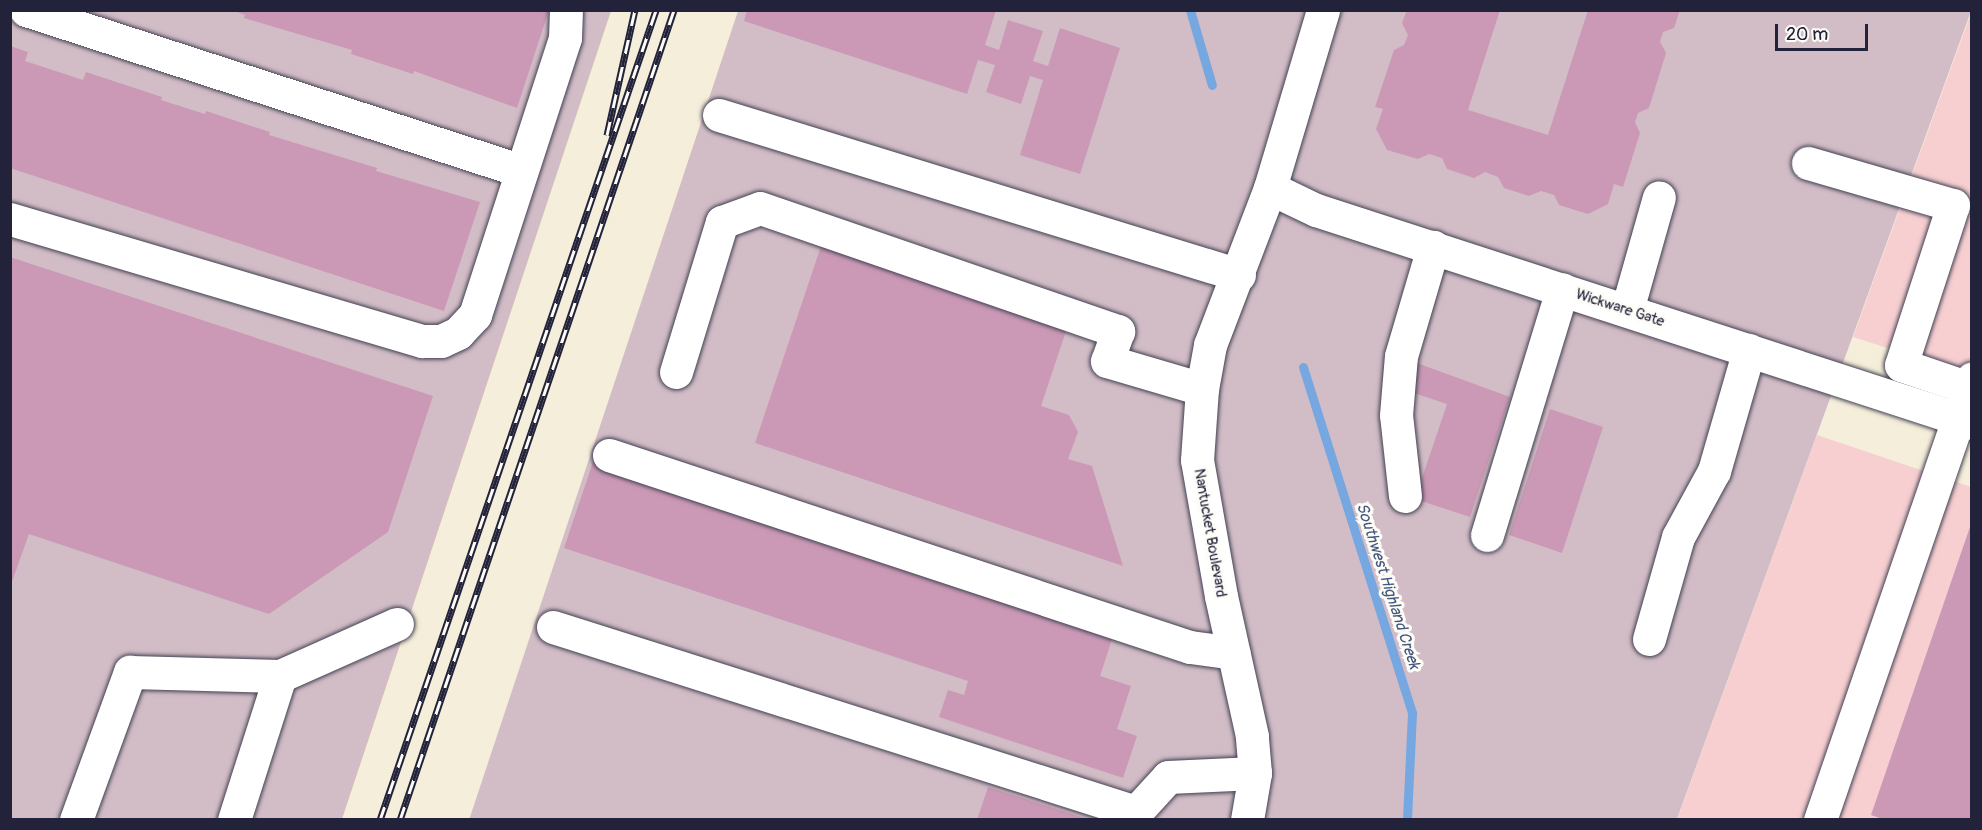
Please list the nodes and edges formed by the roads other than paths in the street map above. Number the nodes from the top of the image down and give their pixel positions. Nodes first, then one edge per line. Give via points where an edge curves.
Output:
1 (26, 10) edge
2 (566, 10) edge
3 (1323, 10) edge
4 (719, 115) dead end
5 (1808, 163) dead end
6 (522, 171) junction
7 (1270, 188) junction
8 (1659, 197) dead end
9 (10, 219) edge
10 (1433, 247) junction
11 (1239, 274) junction
12 (1562, 289) junction
13 (1627, 310) junction
14 (1749, 350) junction
15 (1900, 365) junction
16 (676, 372) dead end
17 (1970, 383) edge
18 (1202, 389) junction
19 (1890, 396) junction
20 (1965, 421) edge
21 (609, 455) dead end
22 (1406, 496) dead end
23 (1487, 535) dead end
24 (397, 624) dead end
25 (553, 627) dead end
26 (1649, 639) dead end
27 (1234, 653) junction
28 (280, 676) junction
29 (1255, 773) junction
30 (76, 819) edge
31 (234, 819) edge
32 (1247, 819) edge
33 (1820, 819) edge

1 - 6 street
2 - 6 street via 565,38
3 - 7 street, Nantucket Boulevard
4 - 11 street
5 - 15 street via 1953,205
6 - 9 street via 475,315 458,333 441,341 422,340
7 - 10 street, Wickware Gate via 1316,210
7 - 11 street, Nantucket Boulevard
8 - 13 street
10 - 12 street, Wickware Gate
10 - 22 street via 1401,356 1396,415
11 - 18 street, Nantucket Boulevard via 1210,345
12 - 13 street, Wickware Gate
12 - 23 street
13 - 14 street, Wickware Gate
14 - 19 street, Wickware Gate
14 - 26 street via 1714,471 1678,537
15 - 17 street
15 - 19 street
16 - 18 street via 722,222 760,208 1118,331 1107,361
17 - 20 street
18 - 27 street, Nantucket Boulevard via 1197,460
19 - 20 street, Wickware Gate
20 - 33 street
21 - 27 street via 1190,647
24 - 28 street
25 - 29 street via 1136,812 1168,777
27 - 29 street, Nantucket Boulevard via 1252,736
28 - 30 street via 130,672
28 - 31 street
29 - 32 street, Nantucket Boulevard

